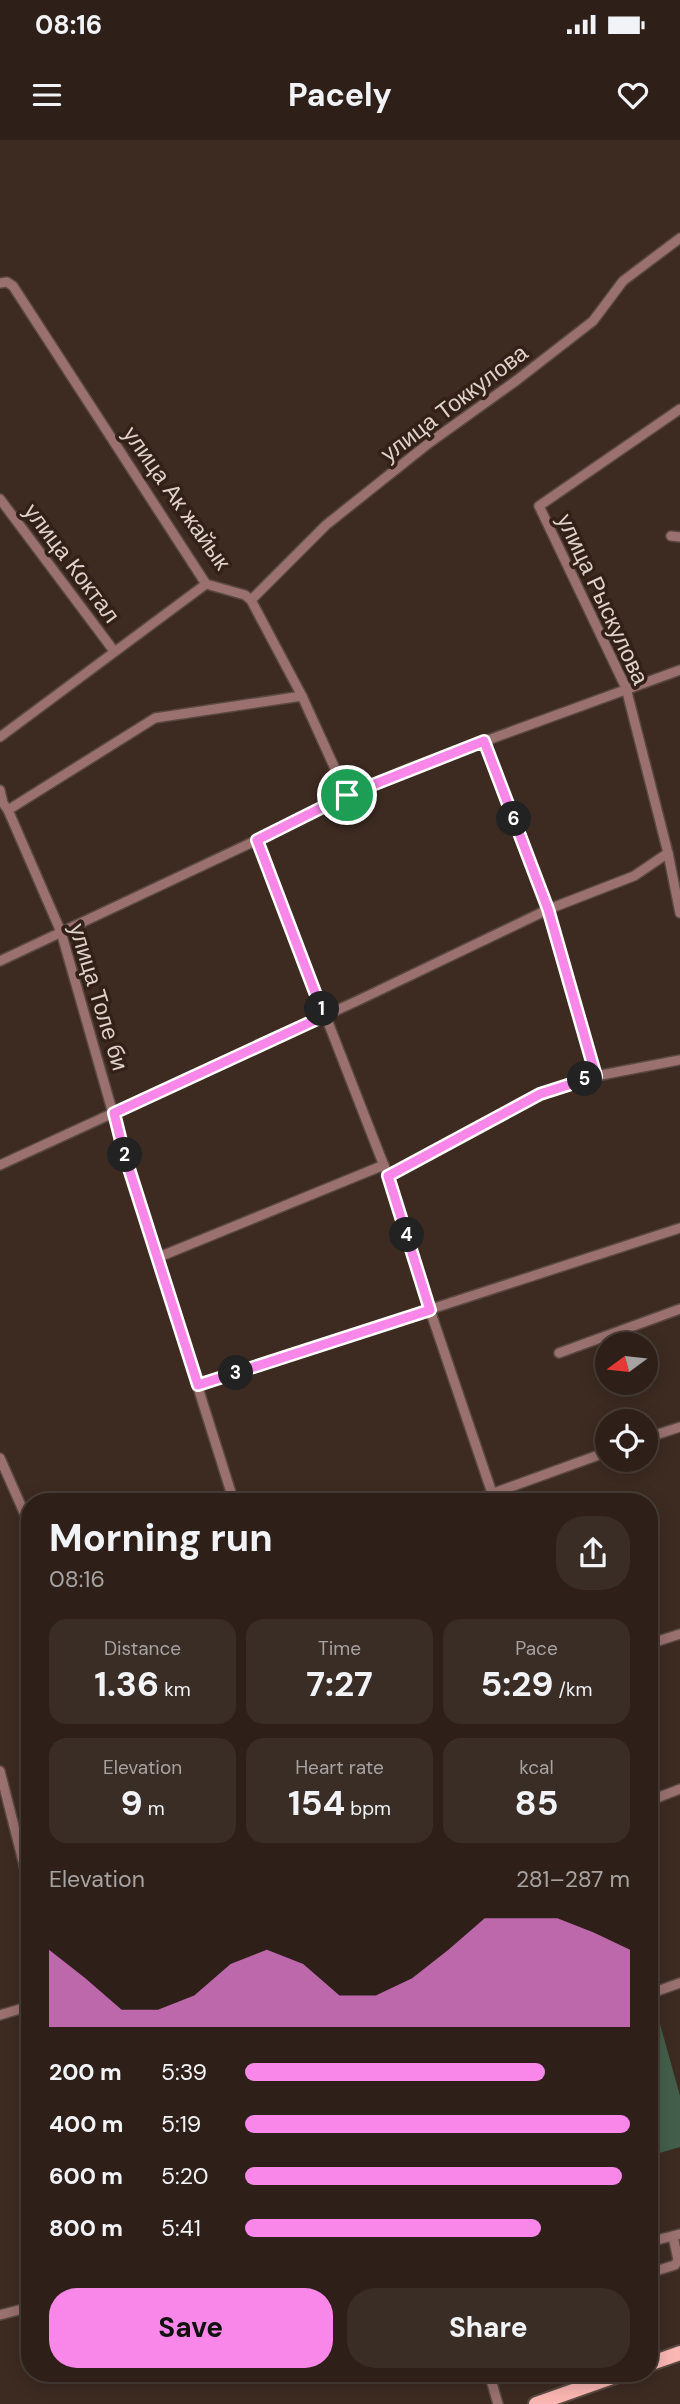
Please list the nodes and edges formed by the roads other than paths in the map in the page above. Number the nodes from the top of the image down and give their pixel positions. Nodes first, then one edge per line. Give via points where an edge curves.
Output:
1 (680, 238) edge
2 (0, 283) edge
3 (680, 409) edge
4 (0, 499) edge
5 (206, 584) junction
6 (251, 600) junction
7 (114, 650) junction
8 (680, 670) edge
9 (626, 688) junction
10 (302, 696) junction
11 (0, 737) edge
12 (484, 741) junction
13 (0, 790) edge
14 (347, 795) junction
15 (4, 806) edge
16 (257, 840) junction
17 (668, 853) junction
18 (548, 909) junction
19 (680, 913) edge
20 (61, 932) junction
21 (0, 961) edge
22 (324, 1016) junction
23 (680, 1060) edge
24 (596, 1076) junction
25 (114, 1113) junction
26 (0, 1165) edge
27 (384, 1165) junction
28 (388, 1176) junction
29 (680, 1228) edge
30 (159, 1257) junction
31 (430, 1310) junction
32 (680, 1310) edge
33 (559, 1353) dead end
34 (198, 1385) junction
35 (680, 1427) edge
36 (658, 1434) edge
37 (595, 1456) edge
38 (0, 1458) edge
39 (231, 1493) edge
40 (492, 1493) joint
41 (21, 1506) edge
42 (680, 1634) edge
43 (658, 1641) edge
44 (0, 1771) edge
45 (680, 1789) edge
46 (658, 1798) edge
47 (21, 1854) edge
48 (680, 1983) edge
49 (658, 1991) edge
50 (21, 2009) edge
51 (0, 2015) edge
52 (676, 2235) edge
53 (658, 2240) edge
54 (658, 2270) edge
55 (21, 2309) edge
56 (0, 2315) edge
57 (680, 2353) edge
58 (658, 2361) edge
59 (492, 2382) edge
60 (598, 2382) edge
61 (498, 2404) edge
62 (536, 2404) edge

1 - 6 street, улица Токкулова via 623,281 593,321 326,525
2 - 5 street, улица Ак жайык via 13,286
3 - 9 street, улица Рыскулова via 539,506
4 - 7 street, улица Коктал
5 - 6 street, улица Ак жайык
5 - 7 street
6 - 10 street
7 - 11 street
8 - 9 street
9 - 12 street
9 - 17 street, улица Рыскулова
10 - 14 street
10 - 15 street via 155,718
12 - 14 street
12 - 18 street
13 - 15 street, улица Толе би
14 - 16 street
15 - 20 street, улица Толе би
16 - 20 street
16 - 22 street
17 - 18 street via 634,876
17 - 19 street, улица Рыскулова
18 - 22 street
18 - 24 street
20 - 21 street
20 - 25 street, улица Толе би
22 - 25 street
22 - 27 street
23 - 24 street
24 - 28 street via 540,1094
25 - 26 street
25 - 30 street, улица Толе би
27 - 28 street
27 - 30 street
28 - 31 street
29 - 31 street
30 - 34 street, улица Толе би
31 - 34 street
31 - 40 street
32 - 33 street
34 - 39 street, улица Толе би
35 - 36 street
37 - 40 street
38 - 41 street
42 - 43 street
44 - 47 street
45 - 46 street
48 - 49 street
50 - 51 street
52 - 53 street
52 - 54 street via 678,2260
55 - 56 street
57 - 58 main road
59 - 61 street
60 - 62 main road

